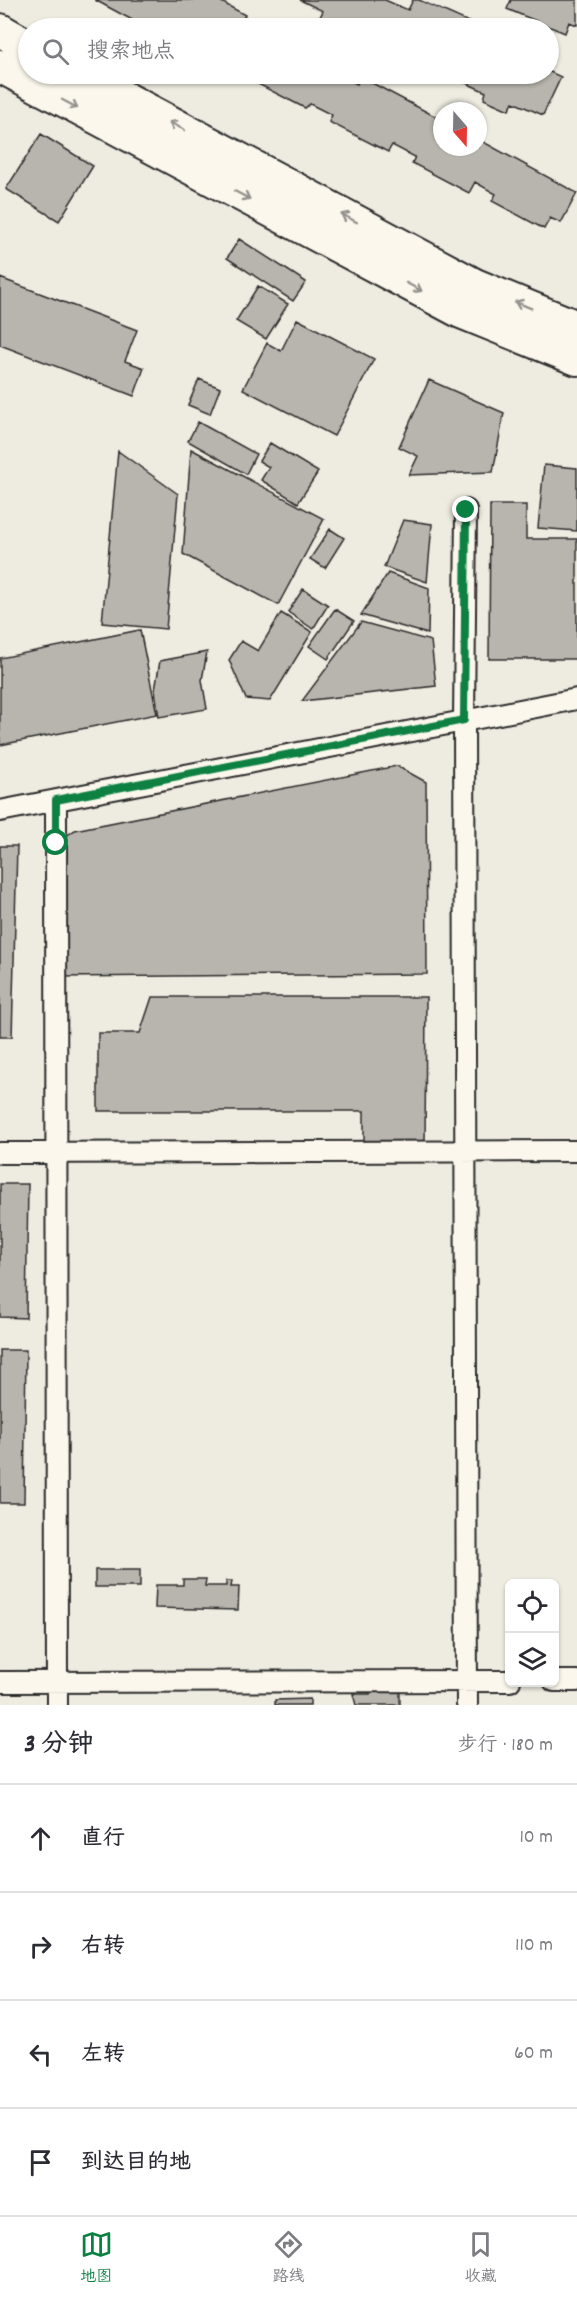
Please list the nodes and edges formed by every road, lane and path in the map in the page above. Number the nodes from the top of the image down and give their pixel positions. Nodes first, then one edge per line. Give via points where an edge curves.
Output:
1 (0, 30) edge
2 (18, 40) edge
3 (0, 66) edge
4 (18, 76) edge
5 (34, 84) edge
6 (99, 84) edge
7 (577, 327) edge
8 (577, 359) edge
9 (466, 510) dead end
10 (577, 699) edge
11 (464, 720) junction
12 (56, 800) junction
13 (0, 810) edge
14 (467, 1151) junction
15 (577, 1151) edge
16 (57, 1152) junction
17 (0, 1153) edge
18 (467, 1681) junction
19 (505, 1681) edge
20 (559, 1681) edge
21 (577, 1681) edge
22 (0, 1682) edge
23 (58, 1682) junction
24 (57, 1705) edge
25 (468, 1705) edge

1 - 2 main road
3 -> 4 main road
5 -> 8 main road via 461,312
7 -> 6 main road via 475,285
9 - 11 street
10 - 11 street
11 - 12 street
11 - 14 street
12 - 13 street
12 - 16 street
14 - 15 street
14 - 16 street
14 - 18 street
16 - 17 street
16 - 23 street
18 - 19 street
18 - 23 street
18 - 25 street
20 - 21 street
22 - 23 street
23 - 24 street

